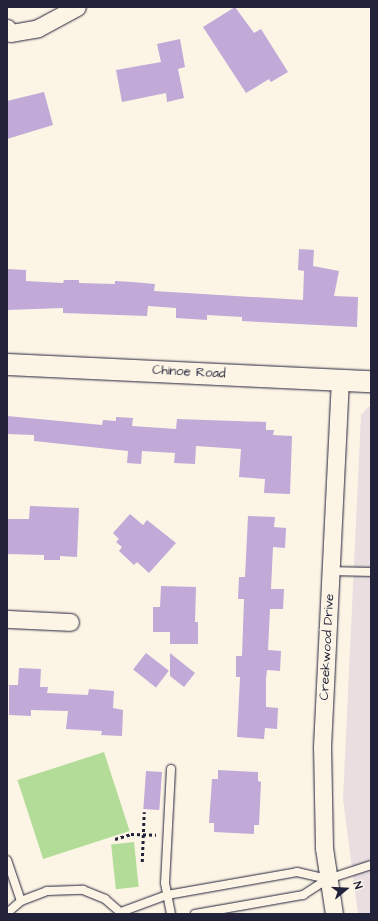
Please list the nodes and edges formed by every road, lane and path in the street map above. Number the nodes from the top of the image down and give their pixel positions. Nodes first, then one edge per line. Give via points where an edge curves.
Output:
1 (77, 7) edge
2 (8, 33) edge
3 (7, 364) edge
4 (340, 380) junction
5 (371, 381) edge
6 (330, 571) junction
7 (371, 572) edge
8 (7, 619) edge
9 (70, 622) dead end
10 (171, 769) dead end
11 (144, 812) dead end
12 (144, 835) junction
13 (115, 839) dead end
14 (7, 860) edge
15 (142, 862) dead end
16 (371, 865) edge
17 (328, 879) junction
18 (167, 896) junction
19 (20, 901) junction
20 (7, 913) edge
21 (121, 913) edge
22 (171, 914) edge
23 (195, 914) edge
24 (334, 914) edge

1 - 2 street via 38,28
3 - 4 street, Chinoe Road
4 - 5 street, Chinoe Road
4 - 6 street, Creekwood Drive
6 - 7 lane
6 - 17 street, Creekwood Drive via 322,754 322,819
8 - 9 street
10 - 18 lane via 165,883
11 - 12 path
12 - 13 path via 131,834
12 - 15 path
14 - 19 lane
16 - 17 lane
17 - 18 lane via 297,872
17 - 23 lane via 303,895
17 - 24 street, Creekwood Drive
18 - 21 lane
18 - 22 lane
19 - 20 lane
19 - 21 lane via 46,891 83,890 105,899

